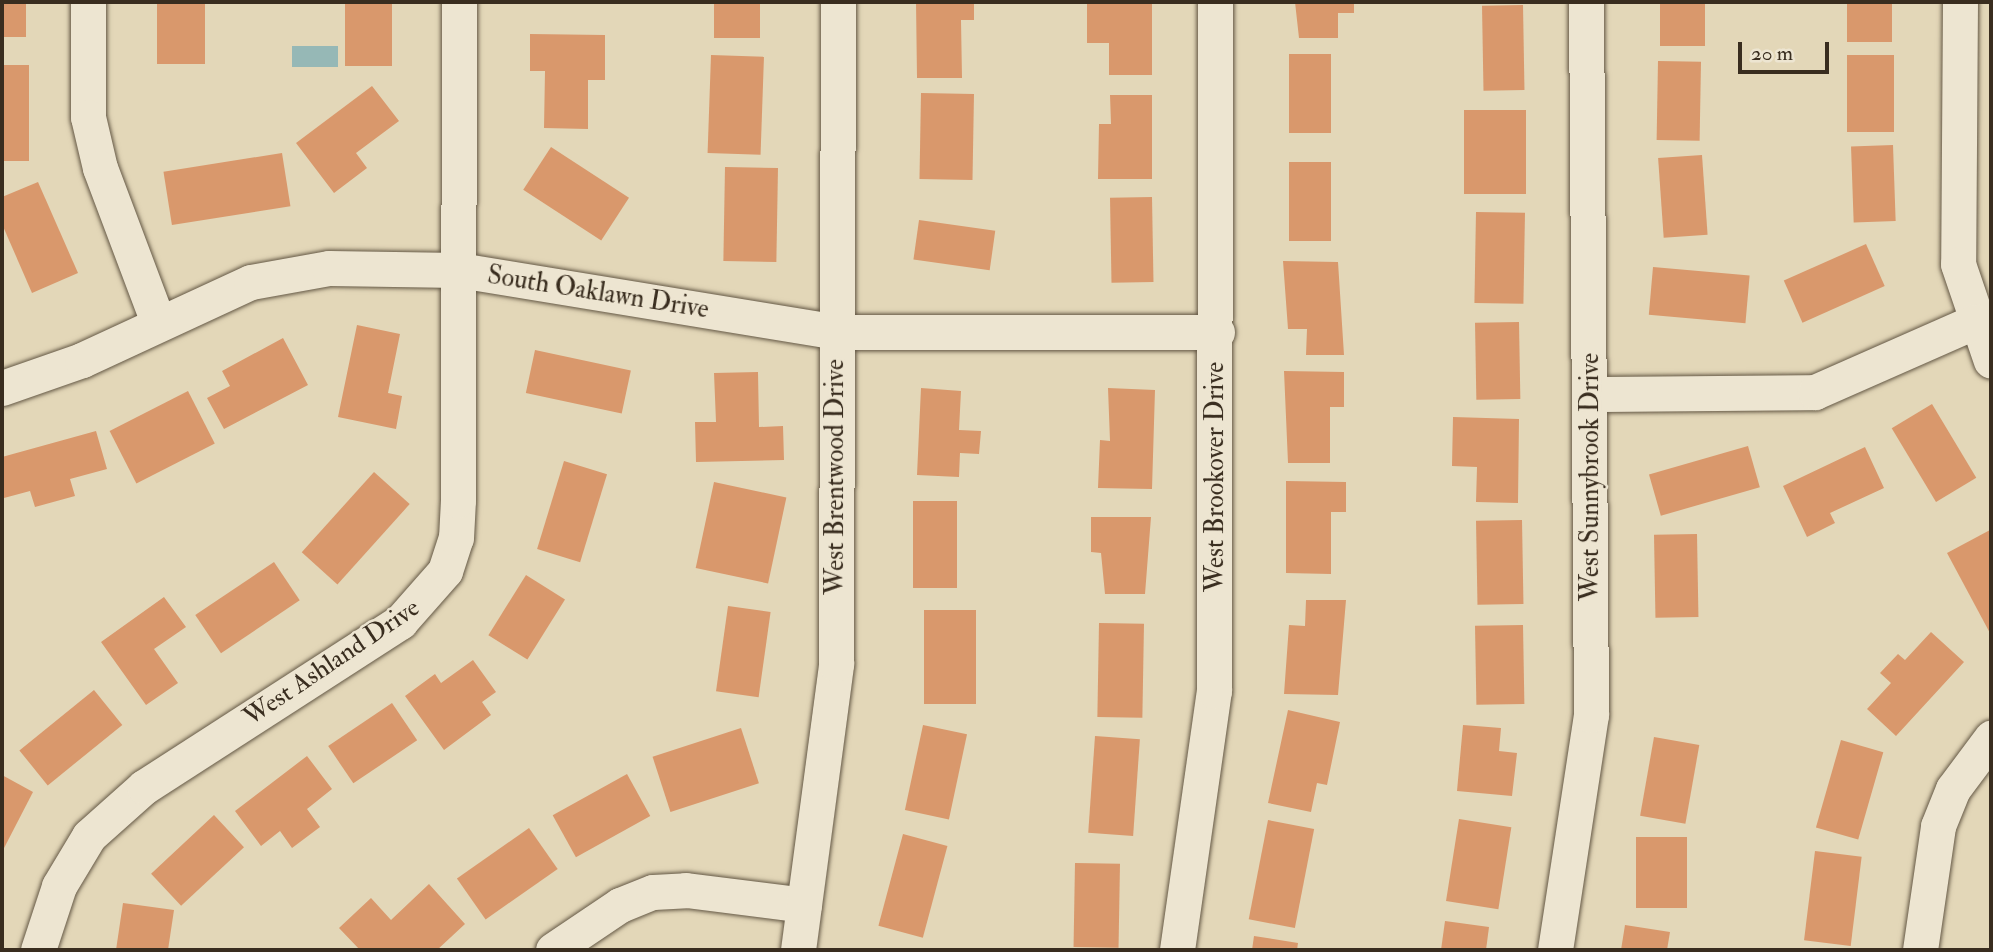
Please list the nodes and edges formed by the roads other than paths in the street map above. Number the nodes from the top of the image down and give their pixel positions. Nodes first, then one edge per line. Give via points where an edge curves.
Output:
1 (88, 2) edge
2 (459, 2) edge
3 (838, 2) edge
4 (1215, 2) edge
5 (1586, 2) edge
6 (1960, 2) edge
7 (459, 270) junction
8 (158, 322) junction
9 (1974, 322) junction
10 (837, 332) junction
11 (1217, 332) junction
12 (1991, 360) edge
13 (2, 388) edge
14 (1591, 394) junction
15 (1991, 738) edge
16 (804, 905) junction
17 (38, 950) edge
18 (554, 950) edge
19 (797, 950) edge
20 (1177, 950) edge
21 (1555, 950) edge
22 (1920, 950) edge

1 - 8 street via 88,117 100,168
2 - 7 street, West Ashland Drive
3 - 10 street, West Brentwood Drive
4 - 11 street, West Brookover Drive
5 - 14 street, West Sunnybrook Drive
6 - 9 street via 1958,264
7 - 8 street, South Oaklawn Drive via 290,271
7 - 10 street, South Oaklawn Drive
7 - 17 street, West Ashland Drive via 458,500 456,538 444,571 400,622 144,787 89,836 59,887
8 - 13 street, South Oaklawn Drive via 82,360
9 - 12 street
9 - 14 street via 1815,392
10 - 11 street, South Oaklawn Drive
10 - 16 street, West Brentwood Drive via 836,663
11 - 20 street, West Brookover Drive via 1214,691
14 - 21 street, West Sunnybrook Drive via 1591,715
15 - 22 street via 1953,789 1938,826
16 - 18 street via 685,890 653,892 620,905
16 - 19 street, West Brentwood Drive

